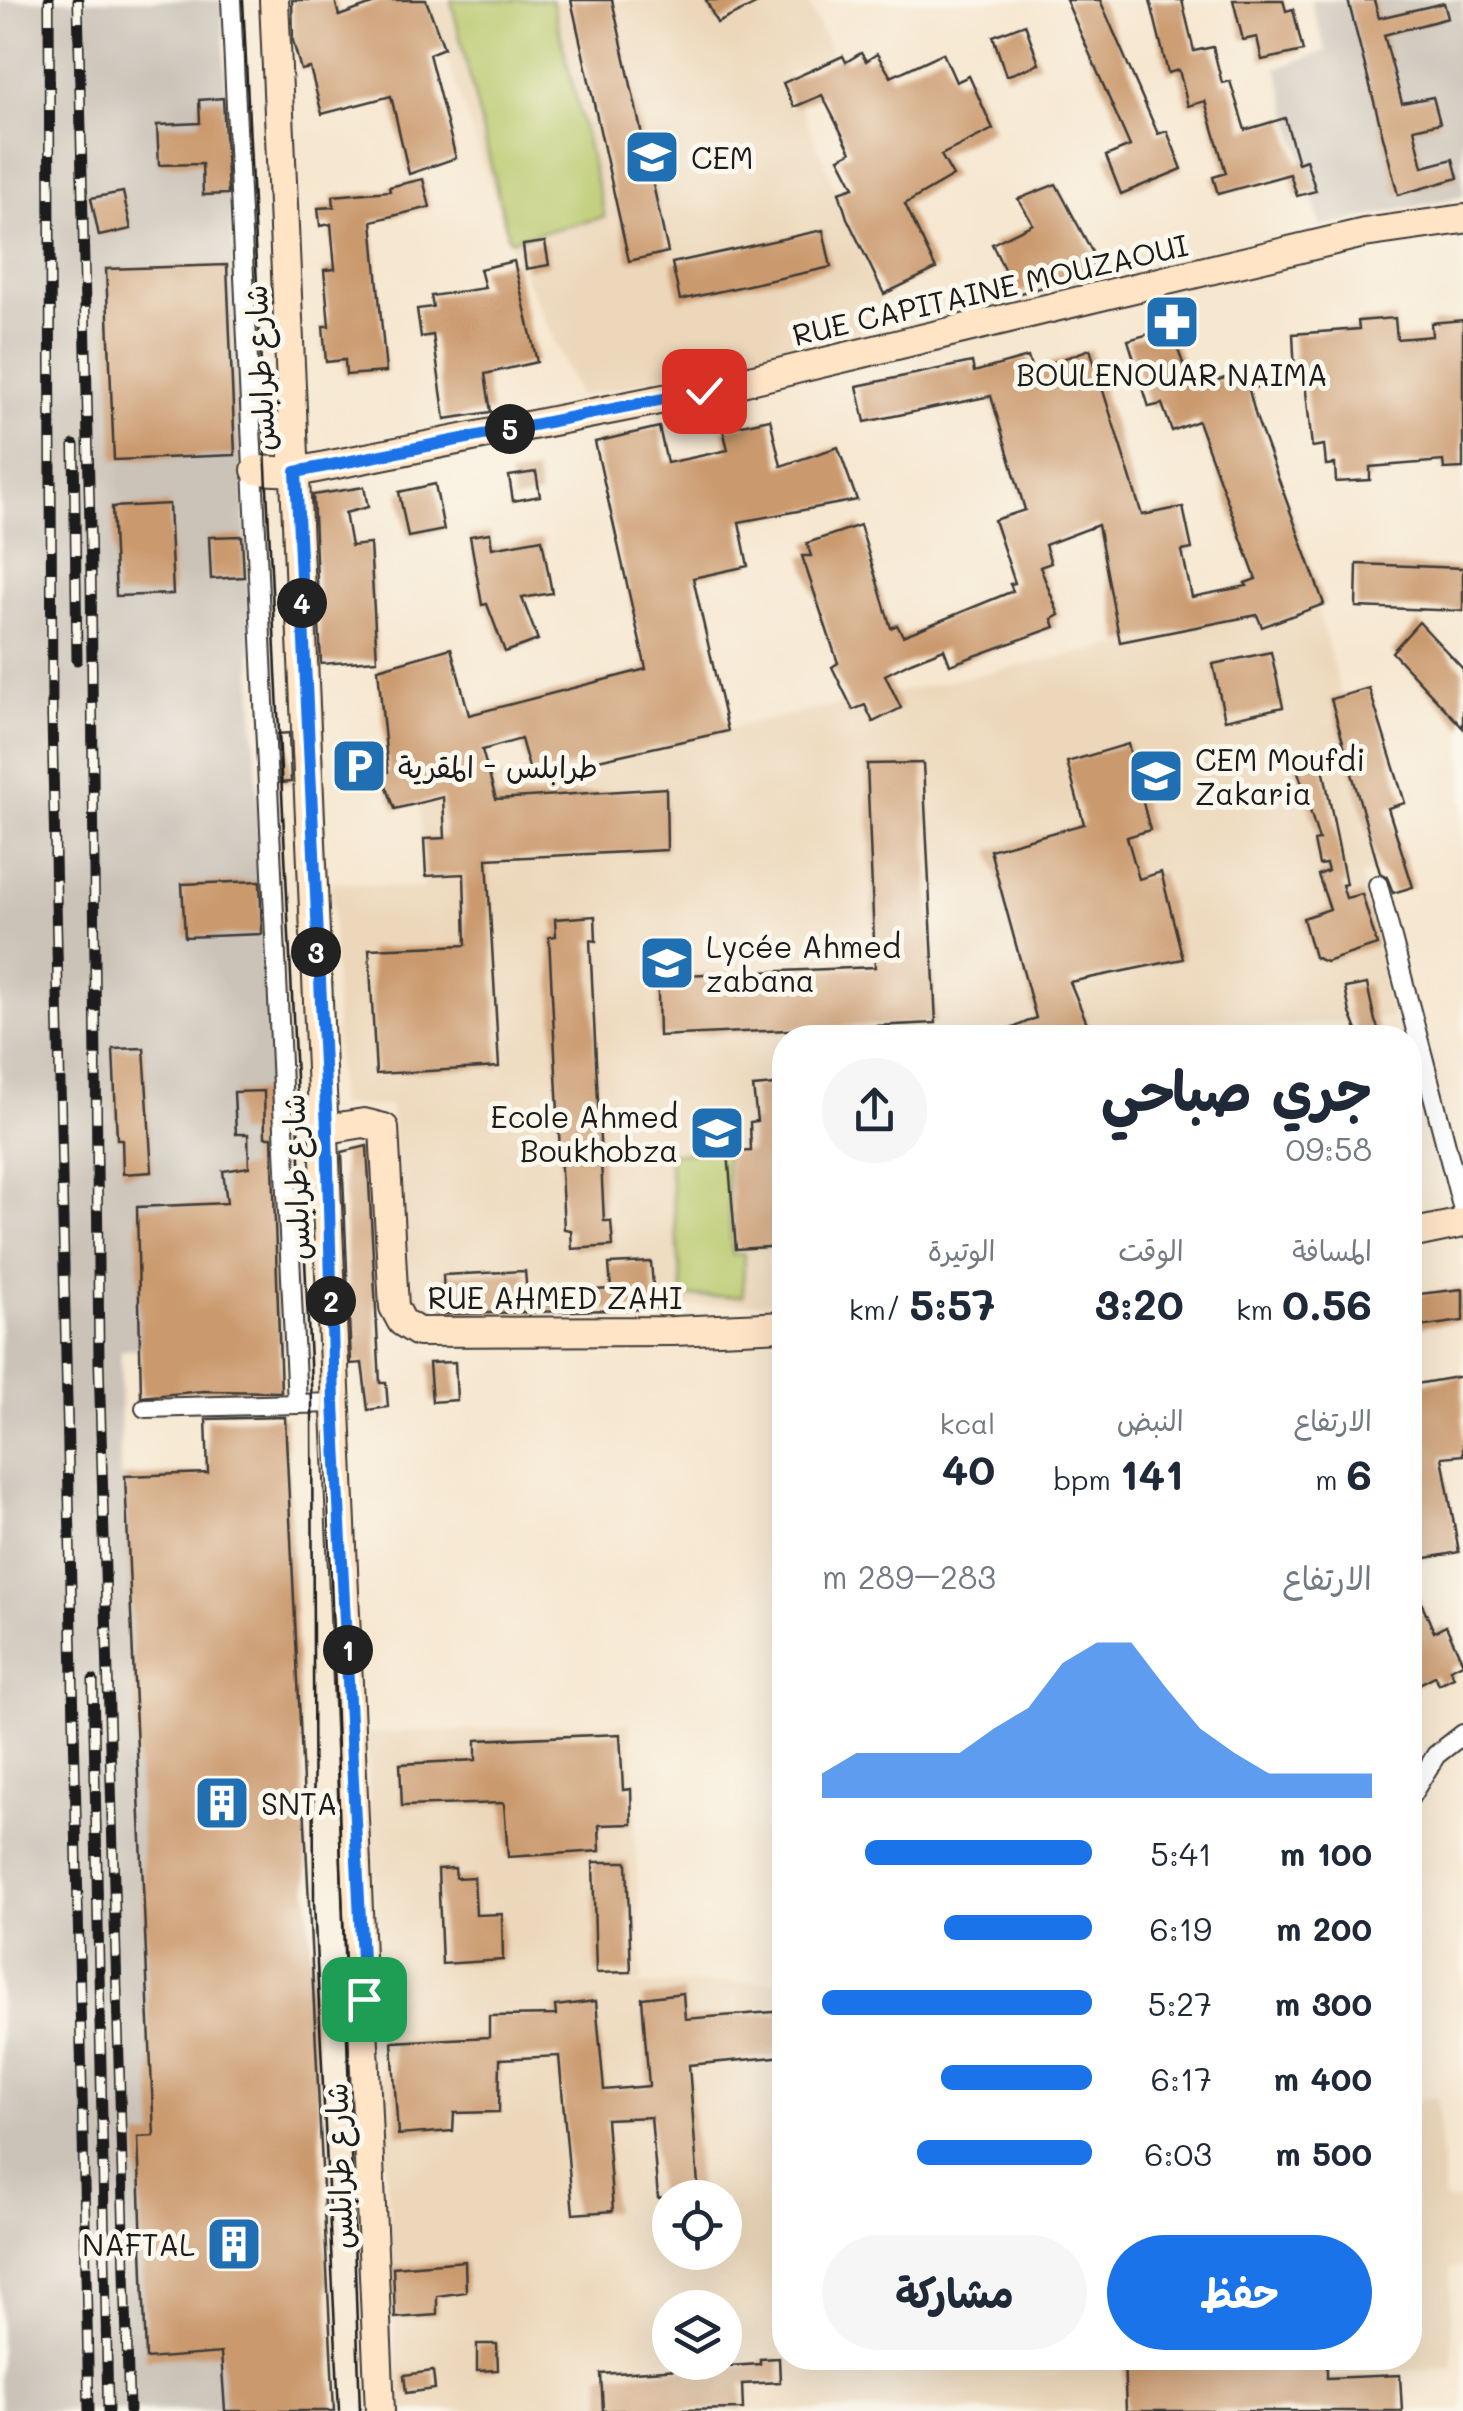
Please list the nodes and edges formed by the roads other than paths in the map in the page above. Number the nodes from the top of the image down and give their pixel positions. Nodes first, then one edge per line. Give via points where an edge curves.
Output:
1 (231, 0) edge
2 (274, 0) edge
3 (1463, 219) edge
4 (256, 470) junction
5 (296, 472) junction
6 (1378, 885) dead end
7 (1415, 1025) edge
8 (1422, 1053) edge
9 (327, 1128) junction
10 (1463, 1210) edge
11 (1463, 1223) edge
12 (1422, 1232) edge
13 (772, 1327) edge
14 (334, 1403) junction
15 (297, 1404) junction
16 (145, 1408) dead end
17 (1463, 1734) edge
18 (1422, 1777) edge
19 (380, 2411) edge

1 - 4 street
2 - 5 main road, شارع طرابلس
3 - 5 main road, RUE CAPITAINE MOUZAOUI via 1364,233 704,391
4 - 5 main road, RUE CAPITAINE MOUZAOUI
4 - 15 street
5 - 9 main road, شارع طرابلس
6 - 7 street
8 - 10 street
9 - 13 main road, RUE AHMED ZAHI via 384,1128 394,1307 418,1332
9 - 14 main road, شارع طرابلس
11 - 12 main road
14 - 15 street
14 - 19 main road, شارع طرابلس
15 - 16 street
17 - 18 street via 1436,1754

